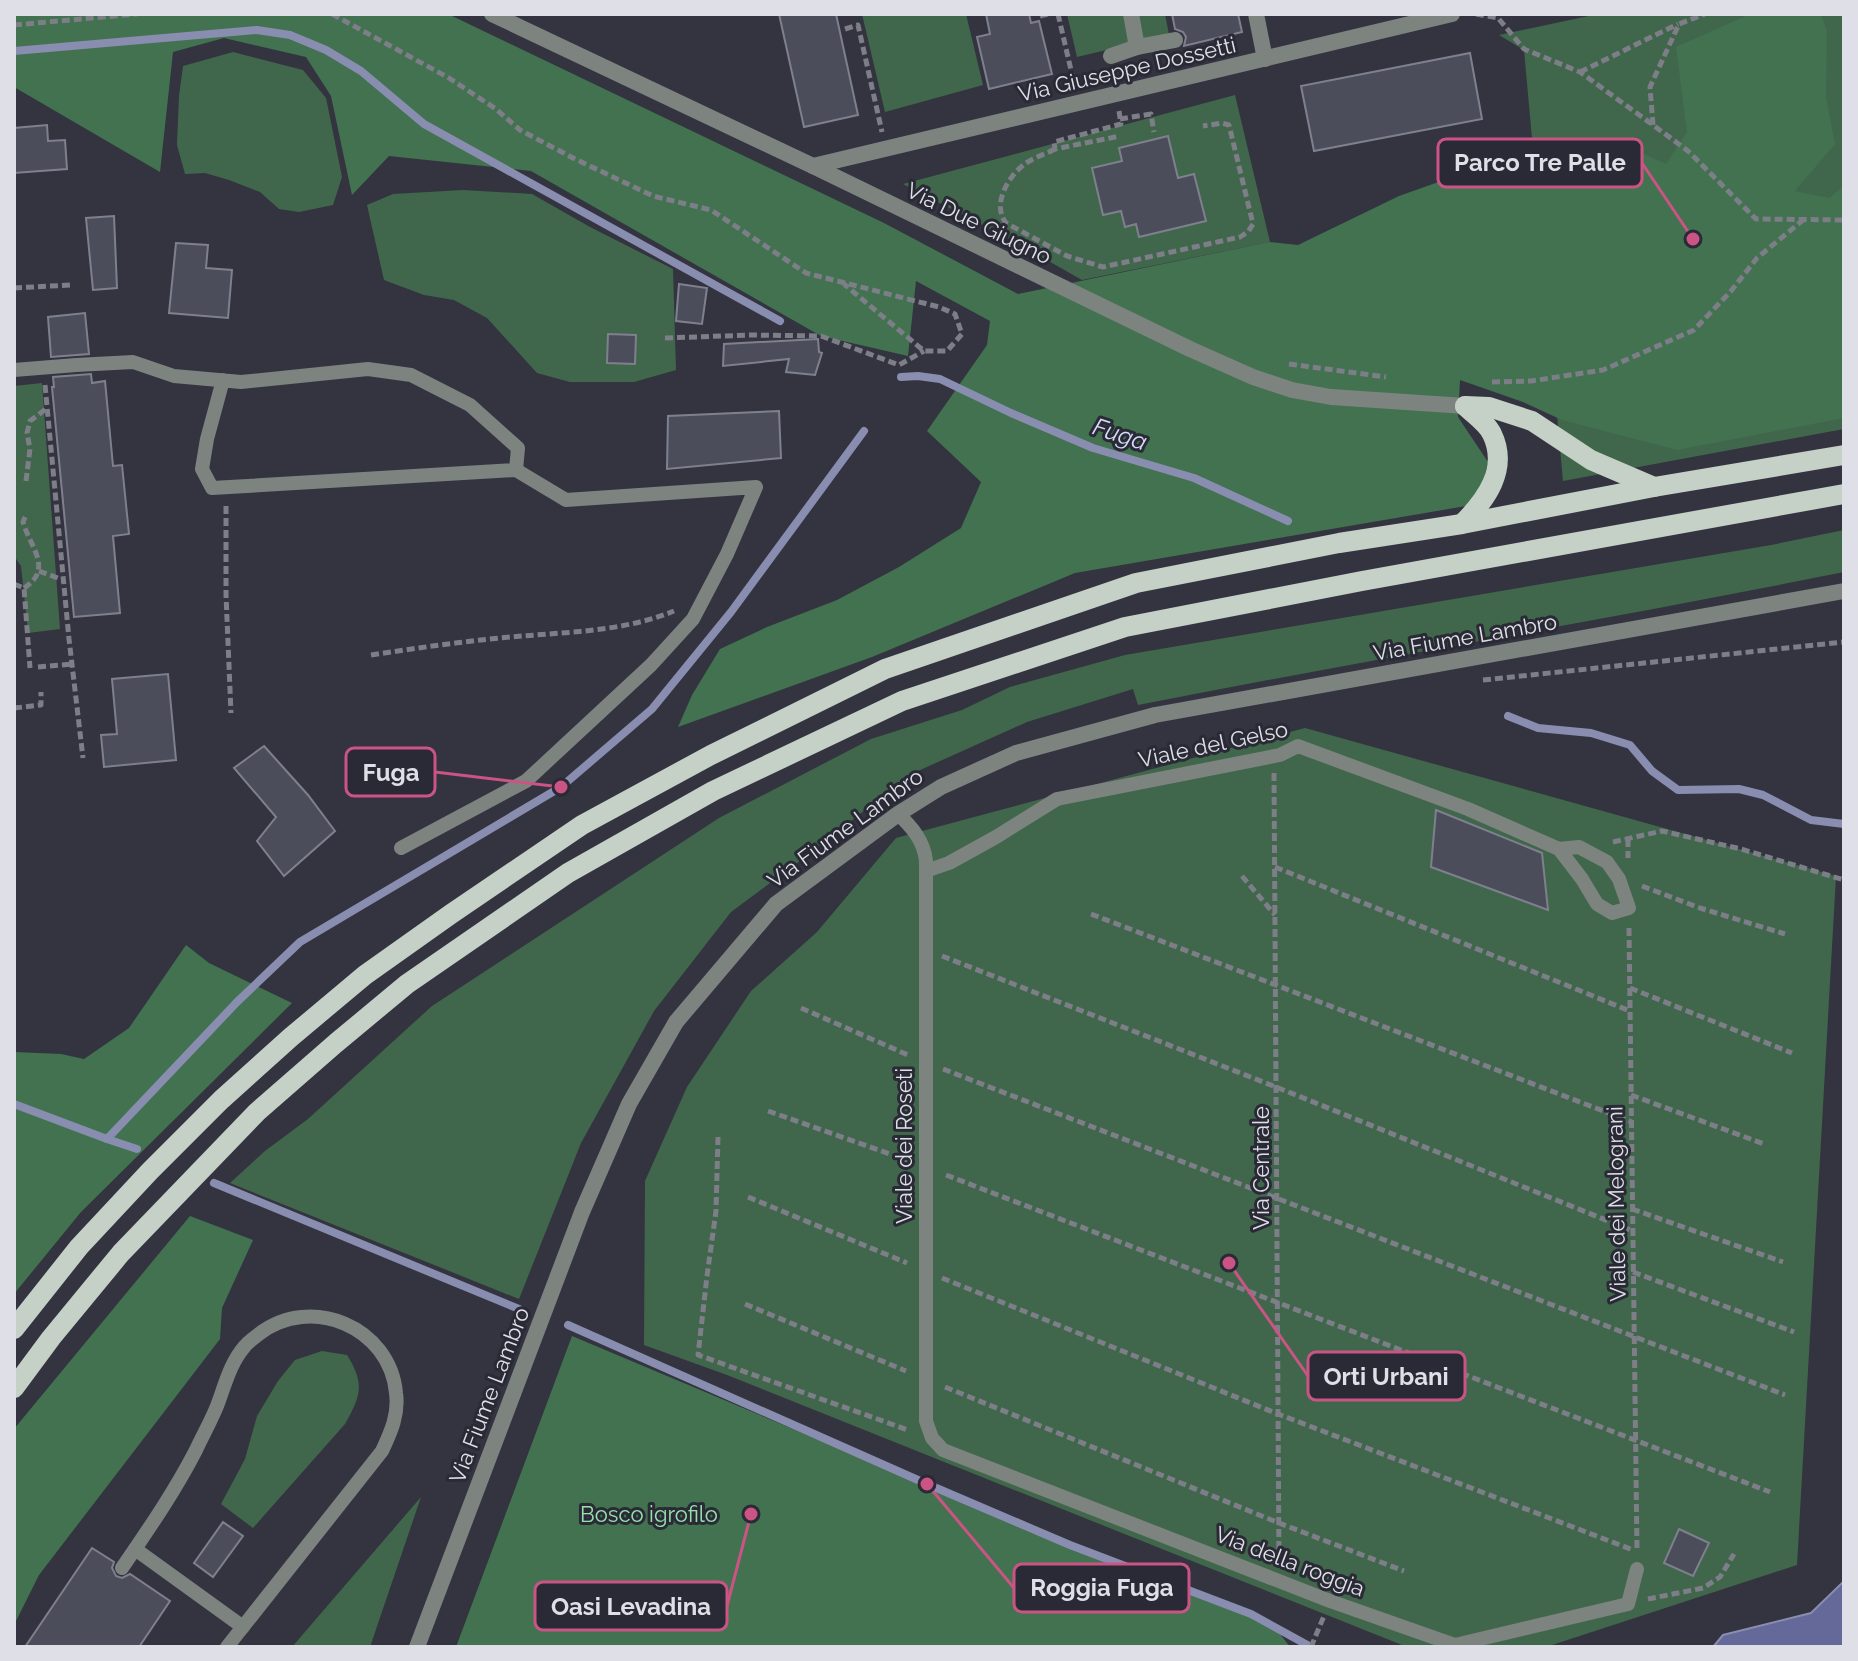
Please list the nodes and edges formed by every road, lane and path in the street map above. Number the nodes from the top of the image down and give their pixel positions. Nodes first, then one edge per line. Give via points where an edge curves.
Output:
1 (137, 14) edge
2 (332, 14) edge
3 (492, 14) edge
4 (1048, 14) edge
5 (1058, 14) edge
6 (1131, 14) edge
7 (1256, 14) edge
8 (1452, 14) edge
9 (1476, 14) edge
10 (1705, 14) edge
11 (1040, 16) edge
12 (1679, 24) junction
13 (14, 25) edge
14 (845, 29) dead end
15 (1175, 40) dead end
16 (1137, 47) junction
17 (1111, 56) dead end
18 (1265, 59) junction
19 (1580, 72) junction
20 (1117, 94) junction
21 (1078, 103) junction
22 (1120, 119) junction
23 (1653, 125) junction
24 (1203, 126) dead end
25 (1154, 132) dead end
26 (1120, 136) dead end
27 (885, 149) junction
28 (1055, 149) junction
29 (813, 166) junction
30 (1803, 220) junction
31 (1844, 220) edge
32 (844, 284) junction
33 (71, 285) dead end
34 (14, 288) edge
35 (665, 338) dead end
36 (924, 351) junction
37 (1277, 363) dead end
38 (44, 368) junction
39 (14, 370) edge
40 (1392, 378) dead end
41 (223, 380) junction
42 (1484, 383) dead end
43 (1465, 406) junction
44 (47, 409) junction
45 (1844, 455) edge
46 (516, 470) junction
47 (26, 481) dead end
48 (226, 487) junction
49 (1654, 487) junction
50 (1844, 494) edge
51 (26, 515) dead end
52 (1462, 524) junction
53 (39, 571) junction
54 (63, 580) junction
55 (14, 584) edge
56 (24, 588) junction
57 (709, 589) junction
58 (1844, 591) edge
59 (1844, 642) edge
60 (371, 655) dead end
61 (73, 664) junction
62 (38, 667) dead end
63 (30, 668) dead end
64 (1468, 681) dead end
65 (41, 692) dead end
66 (14, 708) edge
67 (231, 713) dead end
68 (1274, 756) junction
69 (83, 758) dead end
70 (898, 814) junction
71 (401, 848) dead end
72 (1559, 849) junction
73 (1628, 866) dead end
74 (1275, 867) junction
75 (926, 871) junction
76 (1242, 876) dead end
77 (1844, 880) edge
78 (1638, 885) dead end
79 (1629, 908) junction
80 (1091, 914) dead end
81 (1275, 916) junction
82 (1785, 934) dead end
83 (926, 950) junction
84 (1276, 986) junction
85 (1630, 988) junction
86 (801, 1008) dead end
87 (1630, 1011) junction
88 (1792, 1053) dead end
89 (926, 1063) junction
90 (1276, 1087) junction
91 (1631, 1095) junction
92 (768, 1111) dead end
93 (1632, 1122) junction
94 (718, 1137) dead end
95 (1764, 1144) dead end
96 (926, 1167) junction
97 (748, 1197) dead end
98 (1277, 1199) junction
99 (1632, 1209) junction
100 (1633, 1231) junction
101 (1783, 1262) dead end
102 (926, 1271) junction
103 (1633, 1272) junction
104 (1277, 1303) junction
105 (745, 1304) dead end
106 (14, 1329) edge
107 (1794, 1332) dead end
108 (1634, 1337) junction
109 (926, 1380) junction
110 (14, 1388) edge
111 (1785, 1395) dead end
112 (1278, 1414) junction
113 (932, 1438) junction
114 (1635, 1441) junction
115 (1770, 1492) dead end
116 (1279, 1523) junction
117 (135, 1549) junction
118 (1637, 1552) junction
119 (1734, 1554) dead end
120 (122, 1568) dead end
121 (1637, 1569) joint
122 (1404, 1571) dead end
123 (1279, 1581) junction
124 (1628, 1604) junction
125 (243, 1627) junction
126 (1315, 1637) dead end
127 (227, 1647) edge
128 (417, 1647) edge
129 (1311, 1647) edge

1 - 13 path
2 - 32 path via 449,78 520,130 573,158 653,196 711,210 806,273
3 - 29 street, Via Due Giugno
4 - 11 path
5 - 21 path
6 - 16 street
7 - 18 street
8 - 18 street, Via Giuseppe Dossetti
9 - 19 path via 1498,18 1524,49
10 - 12 path
12 - 19 path
12 - 23 path via 1650,87
14 - 27 path via 858,25
15 - 16 street
16 - 17 street
18 - 20 street, Via Giuseppe Dossetti
19 - 23 path
20 - 21 street, Via Giuseppe Dossetti
20 - 22 path
21 - 27 street, Via Giuseppe Dossetti
22 - 25 path via 1151,114
22 - 28 path via 1121,124 1054,142
23 - 30 path via 1688,151 1756,219
24 - 28 path via 1229,125 1253,224 1248,232 1103,267 1067,256 1001,216 1010,179 1027,162
26 - 28 path
27 - 29 street, Via Giuseppe Dossetti
29 - 43 street, Via Due Giugno via 1253,377 1331,397
30 - 31 path
30 - 42 path via 1757,258 1694,330 1603,370
32 - 36 path
32 - 36 path via 955,314 962,334 947,351
33 - 34 path
35 - 36 path via 821,336 899,365
37 - 40 path
38 - 39 lane
38 - 41 lane via 133,362 174,376
38 - 44 path
41 - 46 lane via 368,369 411,375 470,405 518,448
41 - 48 lane via 202,469 212,488
43 - 49 main road via 1489,407 1532,421 1591,460
43 - 52 main road via 1491,431 1498,454 1495,481
44 - 47 path via 30,421
44 - 54 path
45 - 49 main road
46 - 48 lane
46 - 57 lane via 566,500 756,487
48 - 67 path
49 - 52 main road
50 - 110 main road via 1125,627 902,701 713,791 555,882 407,984 336,1043 257,1112 121,1253
51 - 53 path via 23,522 39,557
52 - 106 main road via 1136,583 885,669 634,796 451,914 365,975 291,1037 150,1171 79,1247
53 - 54 path
53 - 56 path
54 - 61 path
55 - 56 path
56 - 63 path
57 - 60 path via 654,619
57 - 71 lane via 693,619 651,665 526,781
58 - 70 street, Via Fiume Lambro via 1155,715 1016,753 941,787
59 - 64 path
61 - 62 path
61 - 69 path
65 - 66 path via 41,705
68 - 72 lane, Viale del Gelso via 1298,746
68 - 74 path, Via Centrale
68 - 75 lane, Viale del Gelso via 1057,799 949,863
70 - 75 lane, Viale dei Roseti via 925,849
70 - 128 street, Via Fiume Lambro via 776,904 676,1022 629,1104 582,1212
72 - 79 lane, Viale del Gelso via 1597,904 1612,913
72 - 79 lane, Viale del Gelso via 1579,847 1607,862
73 - 77 path via 1628,839 1662,831
74 - 81 path, Via Centrale
74 - 87 path
75 - 83 lane, Viale dei Roseti
76 - 81 path
78 - 82 path
79 - 85 path, Viale dei Melograni
80 - 84 path
81 - 84 path, Via Centrale
83 - 89 lane, Viale dei Roseti
83 - 90 path
84 - 90 path, Via Centrale
84 - 93 path
85 - 87 path, Viale dei Melograni
85 - 88 path
86 - 89 path
87 - 91 path, Viale dei Melograni
89 - 96 lane, Viale dei Roseti
89 - 98 path
90 - 98 path, Via Centrale
90 - 100 path
91 - 93 path, Viale dei Melograni
91 - 95 path
92 - 96 path
93 - 99 path, Viale dei Melograni
94 - 113 path via 716,1211 698,1355
96 - 102 lane, Viale dei Roseti
96 - 104 path
97 - 102 path
98 - 104 path, Via Centrale
98 - 108 path
99 - 100 path, Viale dei Melograni
99 - 101 path
100 - 103 path, Viale dei Melograni
102 - 109 lane, Viale dei Roseti
102 - 112 path
103 - 107 path
103 - 108 path, Viale dei Melograni
104 - 112 path, Via Centrale
104 - 114 path
105 - 109 path
108 - 111 path
108 - 114 path, Viale dei Melograni
109 - 113 lane, Viale dei Roseti via 926,1421
109 - 116 path
112 - 116 path, Via Centrale
112 - 118 path
113 - 123 lane, Via della roggia via 943,1450
114 - 115 path
114 - 118 path, Viale dei Melograni
116 - 122 path
116 - 123 path, Via Centrale
117 - 120 lane
117 - 125 lane
117 - 125 lane via 195,1453 246,1344 270,1326 308,1315 356,1328 378,1348 393,1376 397,1408 392,1430 382,1451
118 - 121 path, Viale dei Melograni
119 - 124 path via 1720,1577 1703,1588
121 - 124 lane
123 - 124 lane, Via della roggia via 1455,1645
125 - 127 lane
126 - 129 path

